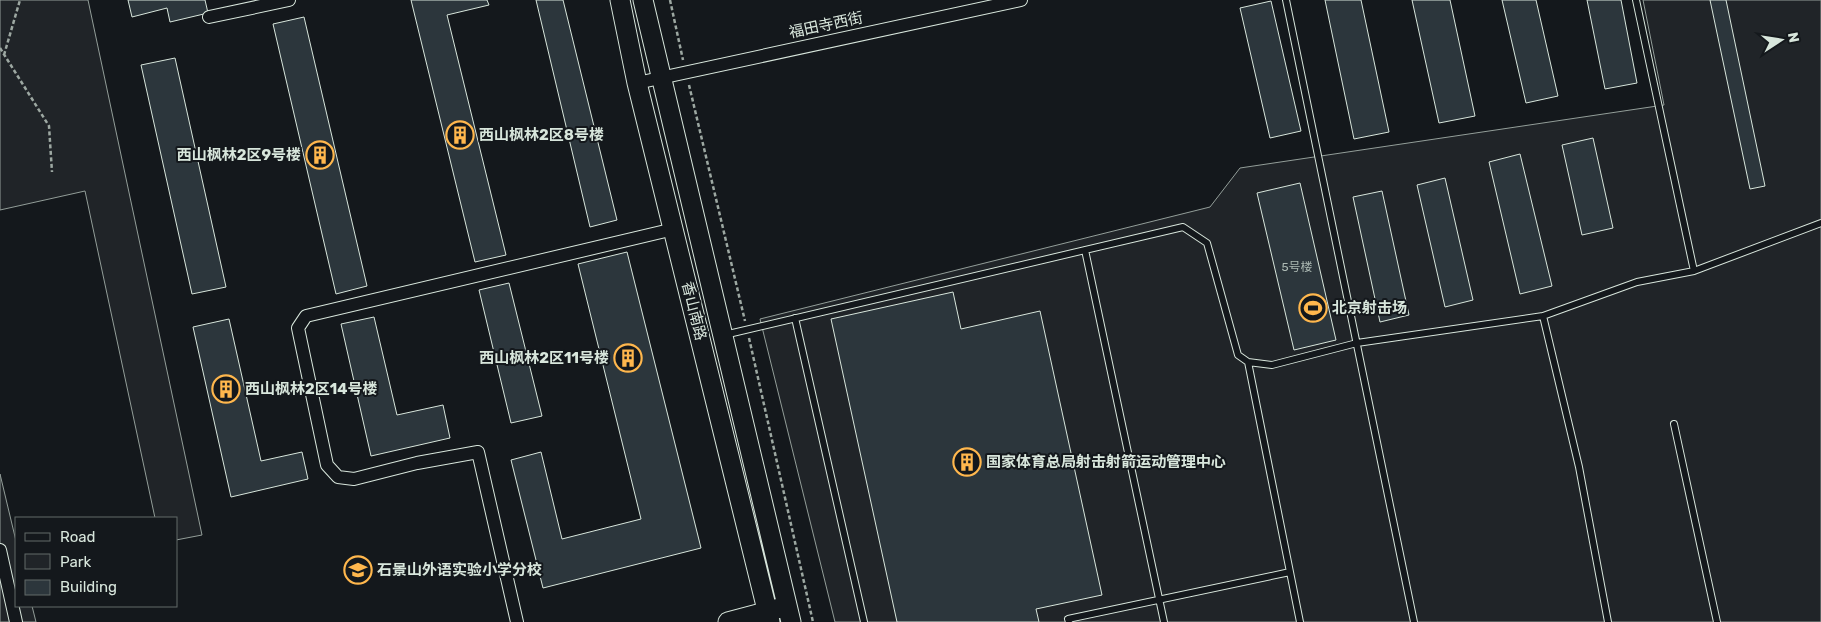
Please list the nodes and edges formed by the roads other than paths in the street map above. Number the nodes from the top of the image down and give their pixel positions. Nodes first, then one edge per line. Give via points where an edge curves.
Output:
1 (289, 0) edge
2 (620, 0) edge
3 (643, 0) edge
4 (1021, 0) edge
5 (1286, 0) edge
6 (1636, 0) edge
7 (209, 17) dead end
8 (661, 76) junction
9 (637, 83) junction
10 (1821, 223) edge
11 (674, 230) junction
12 (1085, 250) junction
13 (1694, 271) junction
14 (1543, 316) junction
15 (795, 318) junction
16 (723, 335) junction
17 (1357, 343) junction
18 (1248, 362) junction
19 (1674, 424) dead end
20 (0, 550) edge
21 (1290, 572) junction
22 (1159, 600) junction
23 (789, 614) edge
24 (769, 616) edge
25 (16, 622) edge
26 (516, 622) edge
27 (728, 622) edge
28 (864, 622) edge
29 (1068, 622) edge
30 (1164, 622) edge
31 (1300, 622) edge
32 (1414, 622) edge
33 (1608, 622) edge
34 (1717, 622) edge

1 - 7 street
2 - 9 main road, 香山南路
3 - 8 main road, 香山南路
4 - 8 street, 福田寺西街
5 - 17 lane
6 - 13 lane
8 - 9 street, 福田寺西街
8 - 16 main road, 香山南路
9 - 11 main road, 香山南路
10 - 13 lane
11 - 24 main road, 香山南路
11 - 26 street via 306,316 298,328 328,466 338,477 354,479 478,452
12 - 15 lane
12 - 18 lane via 1183,227 1208,243 1238,355
12 - 22 lane
13 - 14 lane via 1637,282
14 - 17 lane
14 - 33 lane via 1578,467
15 - 16 lane
15 - 28 lane
16 - 23 main road, 香山南路
17 - 18 lane via 1272,365
17 - 32 lane
18 - 21 lane
19 - 34 lane
20 - 25 street
21 - 22 lane
21 - 31 lane
22 - 29 lane
22 - 30 lane
23 - 24 main road
24 - 27 main road

